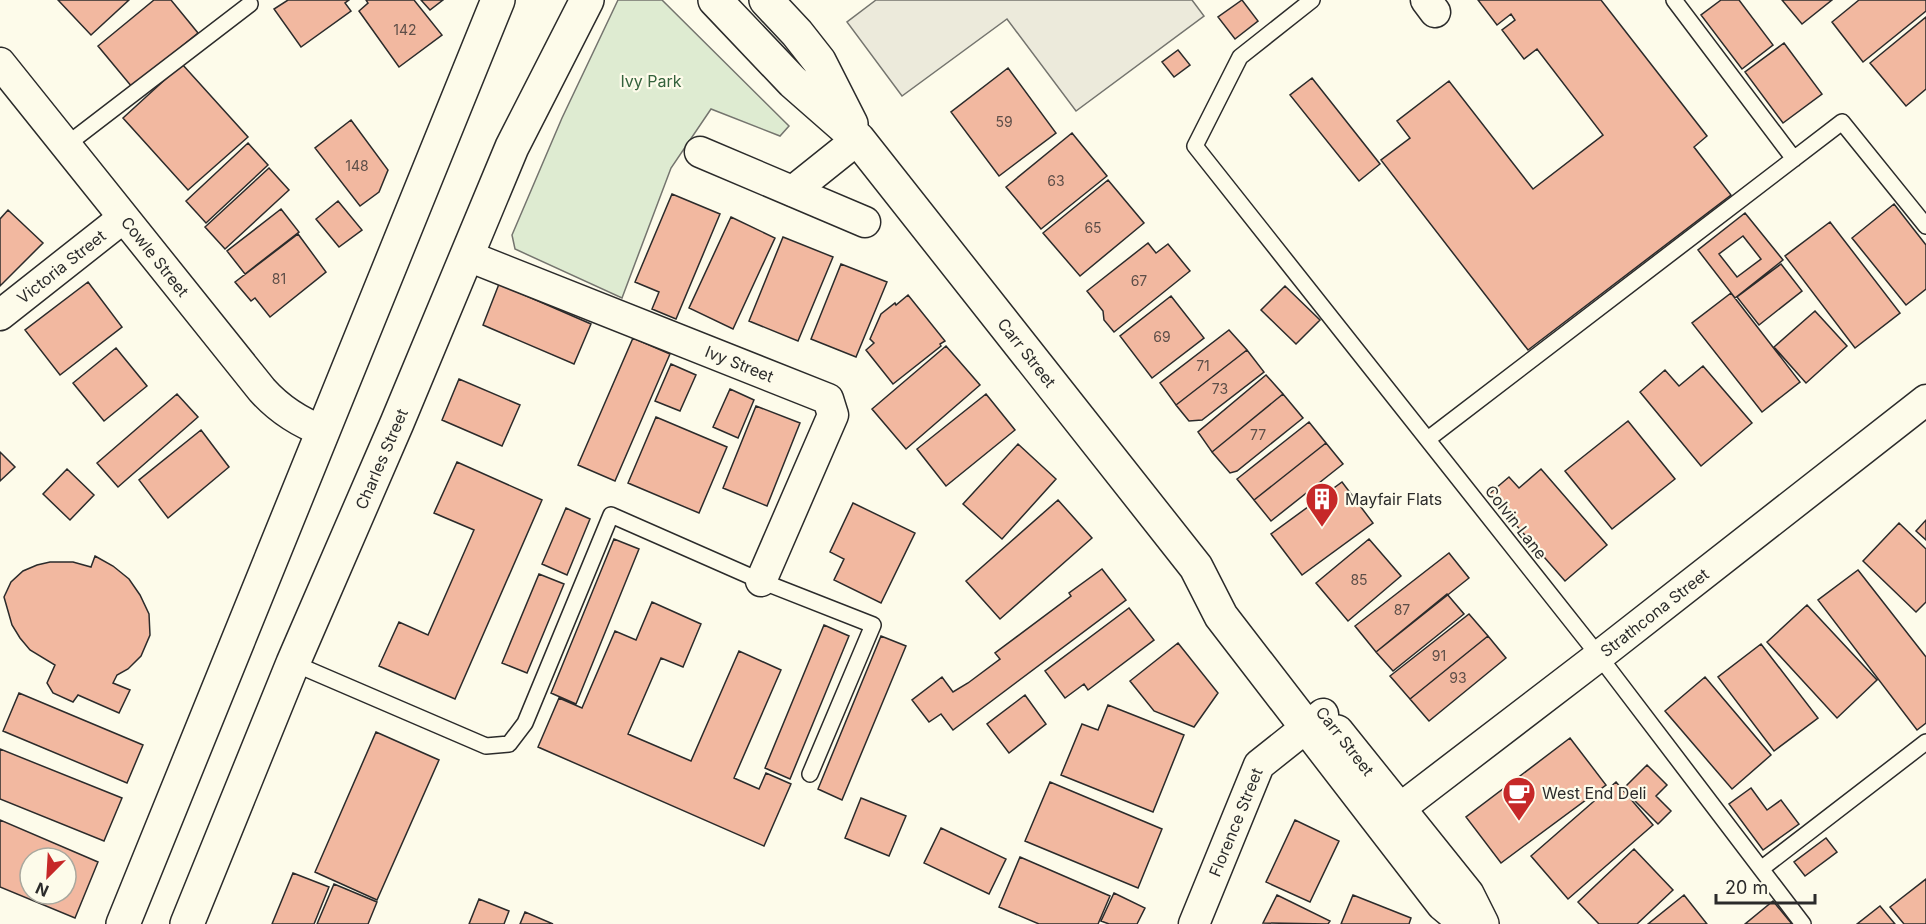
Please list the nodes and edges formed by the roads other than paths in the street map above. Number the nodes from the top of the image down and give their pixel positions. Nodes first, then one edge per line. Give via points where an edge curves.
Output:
1 (498, 0) edge
2 (587, 0) edge
3 (715, 0) edge
4 (766, 0) edge
5 (1312, 0) edge
6 (1674, 0) edge
7 (250, 4) dead end
8 (0, 63) edge
9 (858, 139) junction
10 (66, 146) junction
11 (700, 152) dead end
12 (1794, 159) junction
13 (793, 191) junction
14 (123, 218) junction
15 (865, 222) dead end
16 (1926, 226) edge
17 (468, 256) junction
18 (0, 315) edge
19 (1926, 400) edge
20 (323, 431) junction
21 (1428, 440) junction
22 (761, 581) junction
23 (1599, 656) junction
24 (293, 663) junction
25 (1315, 721) junction
26 (1926, 742) edge
27 (810, 774) dead end
28 (1390, 817) junction
29 (1761, 869) junction
30 (123, 924) edge
31 (188, 924) edge
32 (1194, 924) edge
33 (1467, 924) edge
34 (1482, 924) edge
35 (1803, 924) edge

1 - 20 main road
2 - 17 main road, Charles Street via 512,147
3 - 9 main road, Carr Street via 793,82
4 - 9 main road, Carr Street via 819,62
5 - 21 lane, Colvin Lane via 1240,57 1196,146
6 - 12 lane
7 - 10 lane
8 - 10 street, Cowle Street
9 - 13 street
9 - 25 main road, Carr Street via 1196,567 1221,616
10 - 14 street, Cowle Street
11 - 13 street
12 - 16 lane via 1842,122
12 - 21 lane
13 - 15 street
14 - 18 street, Victoria Street
14 - 20 street, Cowle Street via 277,407
17 - 22 street, Ivy Street via 828,399 833,416
17 - 24 main road, Charles Street
19 - 23 street, Strathcona Street
20 - 30 main road
21 - 23 lane, Colvin Lane
22 - 24 lane via 611,515 525,723 509,744 486,746
22 - 27 lane via 873,625
23 - 28 street, Strathcona Street
23 - 29 lane, Colvin Lane
24 - 31 main road, Charles Street
25 - 28 main road, Carr Street
25 - 32 street, Florence Street via 1259,765
26 - 29 lane
28 - 33 main road, Carr Street via 1443,904
28 - 34 main road, Carr Street via 1467,894
29 - 35 lane, Colvin Lane

